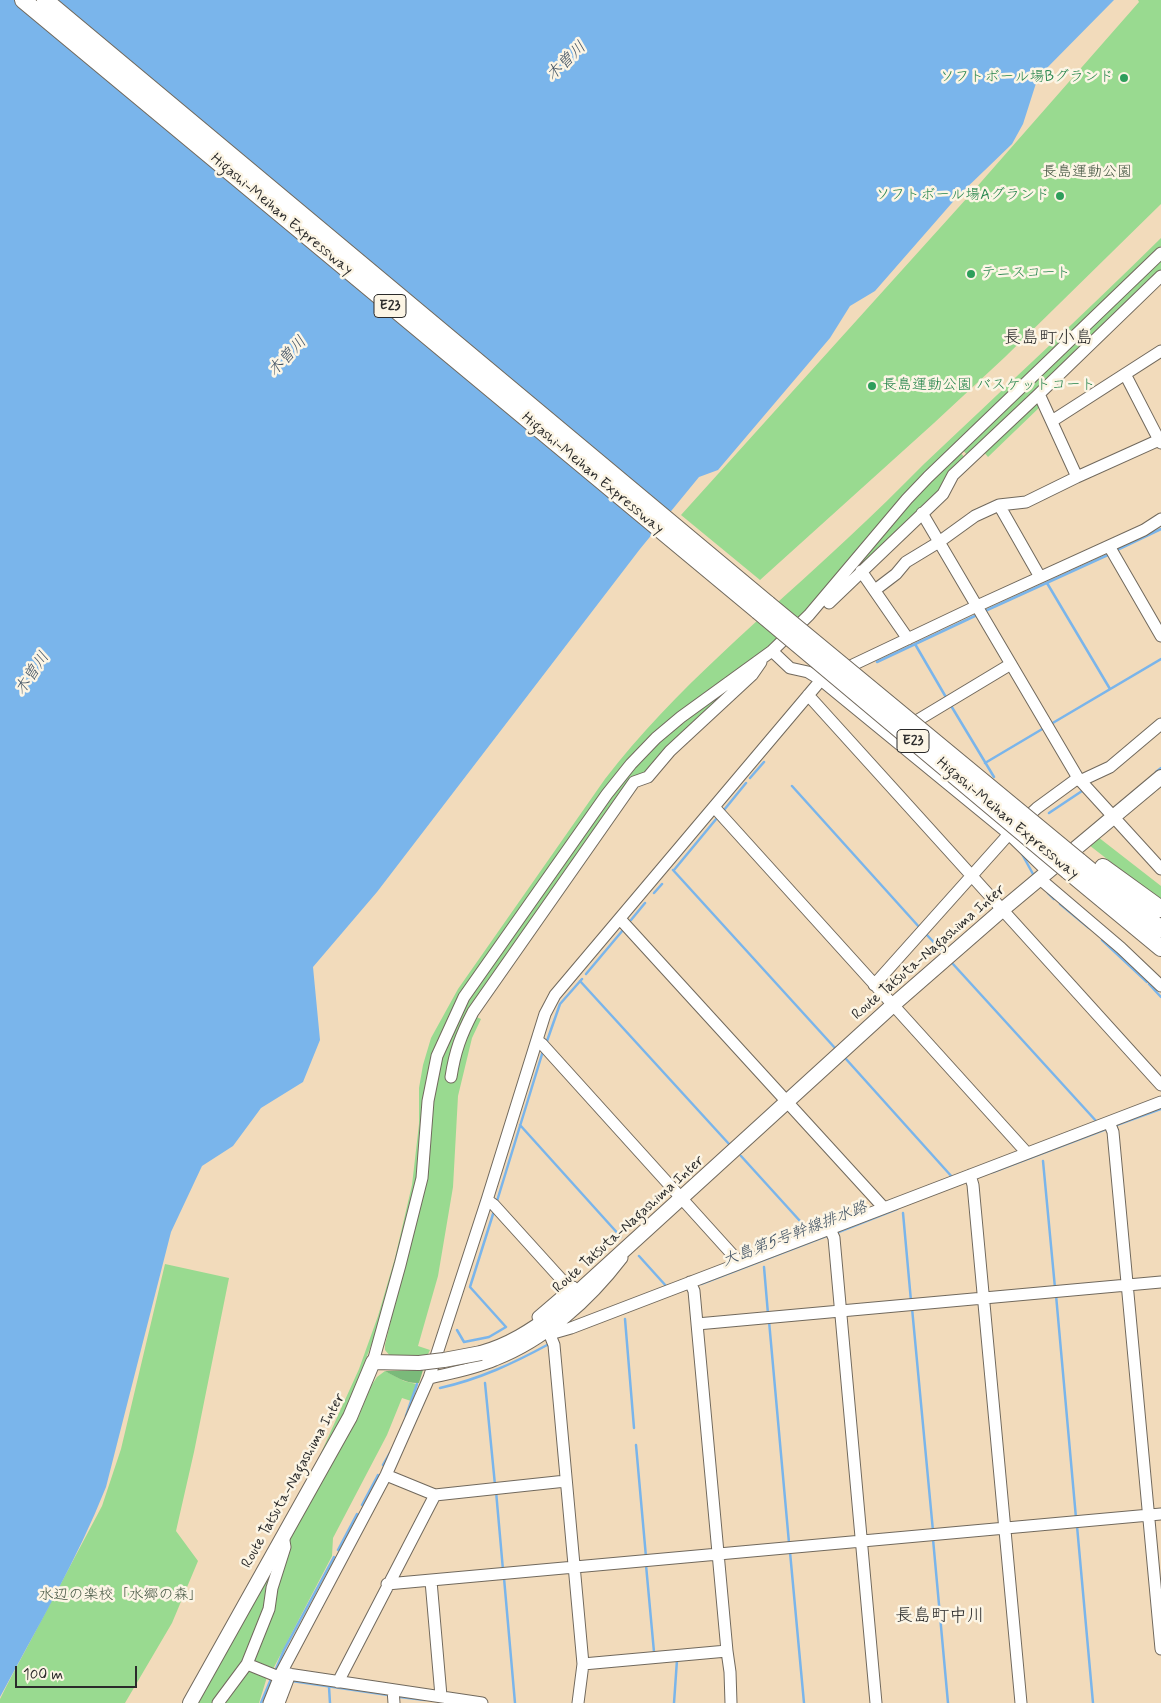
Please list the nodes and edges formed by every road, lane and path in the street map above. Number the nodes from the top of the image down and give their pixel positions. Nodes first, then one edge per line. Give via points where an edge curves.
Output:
1 (23, 0) edge
2 (45, 0) edge
3 (1161, 253) edge
4 (1161, 276) edge
5 (1161, 351) edge
6 (1125, 374) junction
7 (1039, 394) junction
8 (1052, 421) junction
9 (1160, 441) edge
10 (1078, 477) junction
11 (1000, 505) junction
12 (922, 513) junction
13 (1161, 519) edge
14 (939, 542) junction
15 (1109, 546) junction
16 (862, 571) junction
17 (1040, 577) junction
18 (875, 590) junction
19 (977, 606) junction
20 (809, 615) junction
21 (1161, 636) edge
22 (908, 639) junction
23 (768, 654) junction
24 (1011, 664) junction
25 (821, 680) junction
26 (808, 695) junction
27 (1161, 724) edge
28 (890, 737) junction
29 (1161, 777) edge
30 (1079, 780) junction
31 (714, 806) junction
32 (1113, 817) junction
33 (1009, 834) junction
34 (1077, 862) junction
35 (1161, 869) edge
36 (971, 875) junction
37 (1044, 875) junction
38 (1161, 909) edge
39 (1002, 910) junction
40 (620, 919) junction
41 (1131, 924) junction
42 (1161, 929) edge
43 (1161, 948) edge
44 (1161, 952) edge
45 (874, 985) junction
46 (1161, 986) edge
47 (893, 1006) junction
48 (537, 1040) junction
49 (451, 1077) dead end
50 (1161, 1085) edge
51 (788, 1102) junction
52 (1161, 1102) edge
53 (1111, 1126) junction
54 (1027, 1154) junction
55 (971, 1179) junction
56 (682, 1198) junction
57 (487, 1200) junction
58 (884, 1208) junction
59 (832, 1232) junction
60 (637, 1238) junction
61 (740, 1263) junction
62 (1161, 1282) edge
63 (1127, 1285) junction
64 (691, 1286) junction
65 (570, 1290) junction
66 (984, 1298) junction
67 (840, 1311) junction
68 (697, 1324) junction
69 (551, 1336) junction
70 (437, 1354) junction
71 (373, 1362) junction
72 (429, 1378) junction
73 (386, 1475) junction
74 (566, 1482) junction
75 (435, 1495) junction
76 (1161, 1514) edge
77 (1149, 1516) junction
78 (1005, 1529) junction
79 (283, 1535) junction
80 (862, 1542) junction
81 (718, 1555) junction
82 (574, 1568) junction
83 (430, 1581) junction
84 (387, 1584) junction
85 (1161, 1650) edge
86 (727, 1651) junction
87 (247, 1664) junction
88 (583, 1664) junction
89 (283, 1675) junction
90 (338, 1682) junction
91 (393, 1690) junction
92 (441, 1696) junction
93 (190, 1703) edge
94 (218, 1703) edge
95 (270, 1703) edge
96 (279, 1703) edge
97 (394, 1703) edge
98 (482, 1703) edge
99 (578, 1703) edge
100 (731, 1703) edge
101 (876, 1703) edge
102 (1021, 1703) edge

1 - 34 highway, Higashi-Meihan Expressway / E23, bridge
2 - 34 highway, Higashi-Meihan Expressway / E23, bridge via 855,677 995,790
3 - 20 street via 922,482
4 - 7 street
5 - 6 street
6 - 8 street
6 - 9 street
7 - 8 street
7 - 12 street via 953,475 944,494
8 - 10 street
9 - 10 street
10 - 11 street via 1026,502
11 - 14 street via 975,516
11 - 17 street
12 - 14 street
12 - 16 street
13 - 15 street
14 - 18 street via 906,562
14 - 19 street
15 - 17 street
15 - 21 street
16 - 18 street
16 - 20 street via 825,606
17 - 19 street
18 - 22 street
19 - 22 street
19 - 24 street
20 - 23 street
22 - 25 street
23 - 25 street via 790,668 808,672
23 - 49 street via 752,675 670,751 648,777 634,782 473,1012 458,1044
23 - 71 street via 682,717 631,764 464,997 437,1056 428,1101 422,1178
24 - 28 street
24 - 30 street
25 - 26 street
25 - 28 street
26 - 31 street
26 - 36 street
27 - 30 street via 1110,767
28 - 33 street
29 - 32 main road, Route Tatsuta-Nagashima Inter
30 - 32 street
30 - 33 street via 1036,808
31 - 40 street
31 - 45 street
32 - 35 street
32 - 37 main road, Route Tatsuta-Nagashima Inter
33 - 36 street
33 - 37 street
34 - 38 highway
34 - 41 highway, Higashi-Meihan Expressway / E23
34 - 42 highway, Higashi-Meihan Expressway / E23
36 - 39 street
36 - 45 street
37 - 39 main road, Route Tatsuta-Nagashima Inter
37 - 46 street
39 - 47 main road, Route Tatsuta-Nagashima Inter
39 - 50 street
40 - 48 street via 555,995 544,1014
40 - 51 street
41 - 43 highway, Higashi-Meihan Expressway / E23
41 - 44 highway
45 - 47 street
47 - 51 main road, Route Tatsuta-Nagashima Inter
47 - 54 street
48 - 56 street
48 - 57 street
51 - 56 main road, Route Tatsuta-Nagashima Inter
51 - 58 street
52 - 53 street
53 - 54 street
53 - 63 street
54 - 55 street
55 - 58 street
55 - 66 street
56 - 60 main road, Route Tatsuta-Nagashima Inter
56 - 61 street
57 - 65 street
57 - 70 street
58 - 59 street
59 - 61 street
59 - 67 street
60 - 65 street via 625,1244
60 - 69 street via 611,1273
60 - 71 main road, Route Tatsuta-Nagashima Inter, bridge via 555,1313 507,1344 444,1360
61 - 64 street
62 - 63 street
63 - 66 street
63 - 77 street
64 - 68 street
64 - 69 street
65 - 70 street via 513,1334 492,1344
66 - 67 street
66 - 78 street
67 - 68 street
67 - 80 street
68 - 81 street
69 - 72 street via 474,1368
69 - 74 street
70 - 72 street
71 - 79 main road, Route Tatsuta-Nagashima Inter via 350,1417
72 - 73 street
73 - 75 street
73 - 89 street
74 - 75 street
74 - 82 street
75 - 84 street
76 - 77 street
77 - 78 street
77 - 85 street
78 - 80 street
78 - 102 street
79 - 87 street via 285,1547 269,1609
79 - 93 main road, Route Tatsuta-Nagashima Inter
80 - 81 street
80 - 101 street
81 - 82 street
81 - 86 street
82 - 83 street
82 - 88 street
83 - 84 street
83 - 92 street
84 - 90 street
86 - 88 street
86 - 100 street
87 - 89 street
87 - 94 street
88 - 99 street
89 - 90 street
89 - 95 street
89 - 96 street
90 - 91 street
91 - 92 street
91 - 97 street
92 - 98 street

